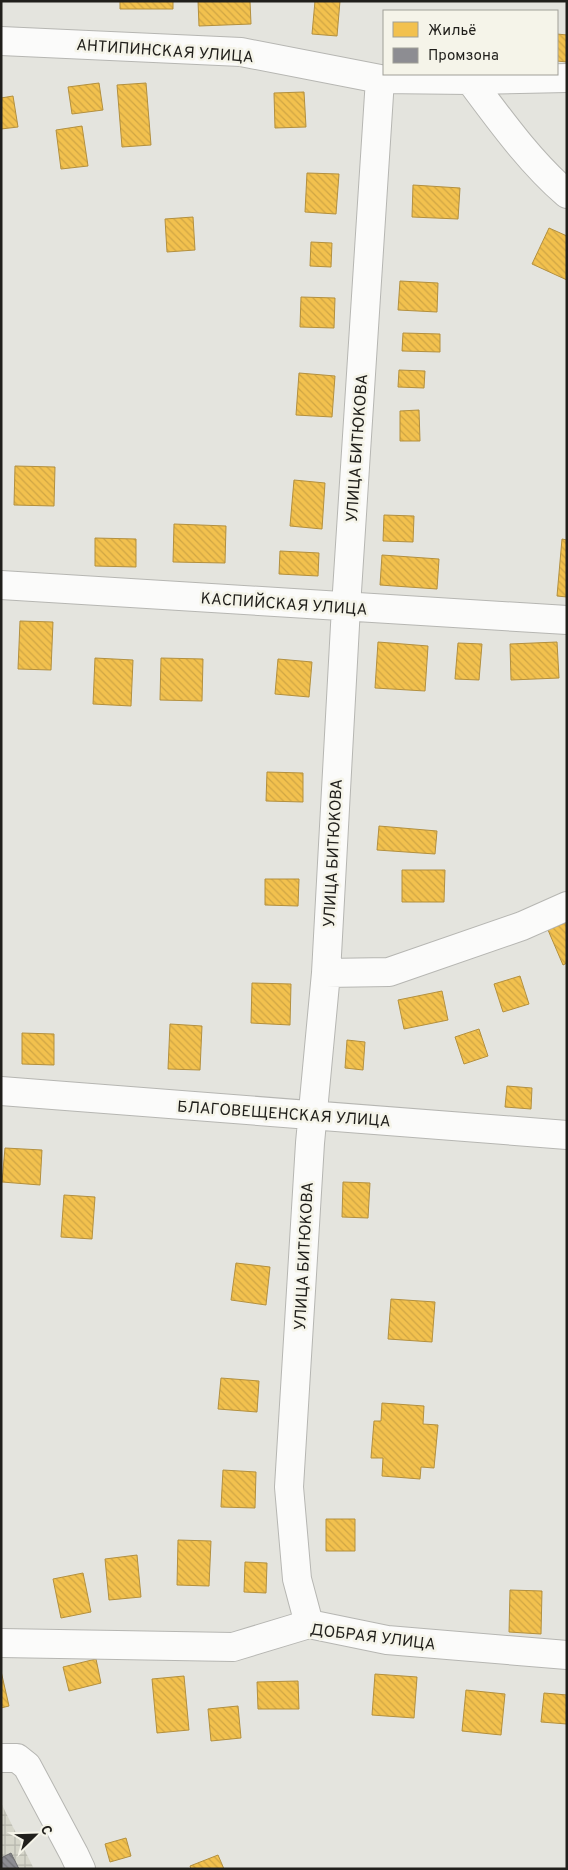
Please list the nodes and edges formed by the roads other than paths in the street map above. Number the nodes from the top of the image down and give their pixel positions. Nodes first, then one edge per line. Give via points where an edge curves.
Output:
1 (1, 41) edge
2 (567, 78) edge
3 (380, 79) junction
4 (470, 80) junction
5 (567, 194) edge
6 (1, 585) edge
7 (346, 607) junction
8 (567, 620) edge
9 (567, 906) edge
10 (326, 973) junction
11 (1, 1091) edge
12 (313, 1114) junction
13 (567, 1135) edge
14 (309, 1624) junction
15 (1, 1643) edge
16 (567, 1655) edge
17 (1, 1758) edge
18 (81, 1869) edge

1 - 3 street, АНТИПИНСКАЯ УЛИЦА via 241,52
2 - 4 street, АНТИПИНСКАЯ УЛИЦА
3 - 4 street, АНТИПИНСКАЯ УЛИЦА
3 - 7 street, УЛИЦА БИТЮКОВА
4 - 5 street via 516,141
6 - 7 street, КАСПИЙСКАЯ УЛИЦА
7 - 8 street, КАСПИЙСКАЯ УЛИЦА
7 - 10 street, УЛИЦА БИТЮКОВА
9 - 10 street via 522,926 389,972
10 - 12 street, УЛИЦА БИТЮКОВА
11 - 12 street, БЛАГОВЕЩЕНСКАЯ УЛИЦА
12 - 13 street, БЛАГОВЕЩЕНСКАЯ УЛИЦА
12 - 14 street, УЛИЦА БИТЮКОВА via 290,1487 297,1579
14 - 15 street, ДОБРАЯ УЛИЦА via 233,1647
14 - 16 street, ДОБРАЯ УЛИЦА via 387,1640
17 - 18 street via 17,1758 27,1766

